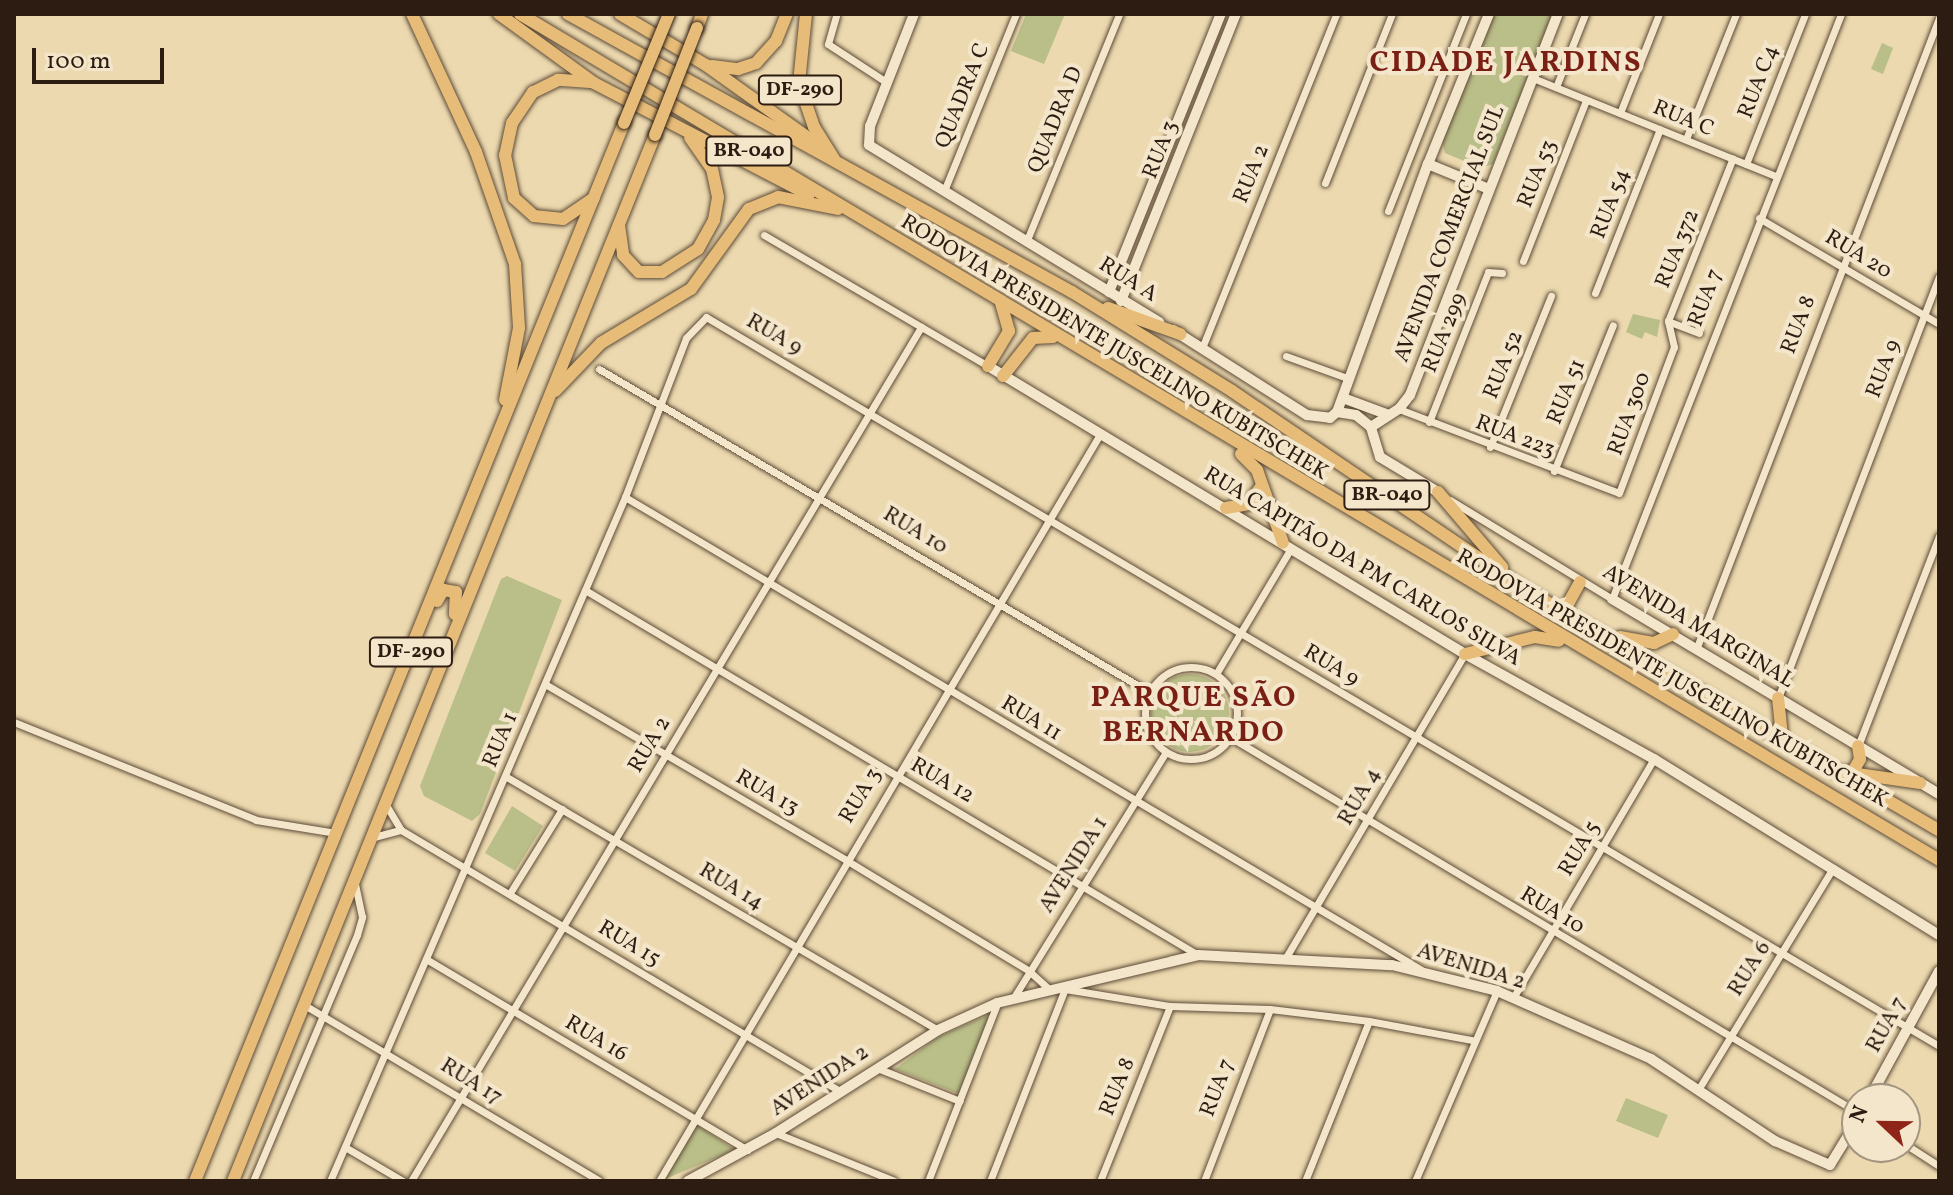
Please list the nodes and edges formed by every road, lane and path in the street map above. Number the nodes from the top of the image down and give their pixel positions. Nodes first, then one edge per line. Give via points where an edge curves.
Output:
1 (412, 14) edge
2 (499, 14) edge
3 (520, 14) edge
4 (568, 14) edge
5 (620, 14) edge
6 (669, 14) edge
7 (702, 14) edge
8 (787, 14) edge
9 (806, 14) edge
10 (914, 14) edge
11 (1016, 14) edge
12 (1119, 14) edge
13 (1221, 14) edge
14 (1236, 14) edge
15 (1336, 14) edge
16 (1392, 14) edge
17 (1466, 14) edge
18 (1489, 14) edge
19 (1558, 14) edge
20 (1585, 14) edge
21 (1659, 14) edge
22 (1736, 14) edge
23 (1805, 14) edge
24 (1841, 14) edge
25 (836, 16) dead end
26 (1939, 18) edge
27 (706, 65) junction
28 (1533, 78) junction
29 (886, 82) junction
30 (594, 83) junction
31 (1556, 87) junction
32 (1188, 100) junction
33 (1586, 100) junction
34 (1201, 105) junction
35 (1620, 113) junction
36 (1660, 129) junction
37 (685, 133) junction
38 (1686, 139) junction
39 (1733, 158) junction
40 (834, 159) junction
41 (1428, 164) junction
42 (1746, 164) junction
43 (1776, 176) junction
44 (1325, 183) dead end
45 (1489, 189) junction
46 (944, 191) junction
47 (596, 196) junction
48 (840, 210) junction
49 (1388, 211) dead end
50 (619, 218) junction
51 (1759, 218) junction
52 (764, 235) dead end
53 (1027, 240) junction
54 (1523, 261) dead end
55 (1841, 266) junction
56 (1502, 273) dead end
57 (1939, 277) edge
58 (1072, 292) junction
59 (1109, 292) junction
60 (1595, 293) dead end
61 (1551, 296) dead end
62 (1121, 301) junction
63 (1001, 303) junction
64 (1924, 315) junction
65 (706, 317) joint
66 (1668, 321) junction
67 (1939, 324) edge
68 (1613, 325) dead end
69 (921, 327) junction
70 (1699, 333) dead end
71 (1180, 334) junction
72 (1060, 338) junction
73 (1202, 348) junction
74 (1286, 356) dead end
75 (988, 366) junction
76 (599, 369) dead end
77 (1003, 376) junction
78 (1347, 378) junction
79 (1343, 398) junction
80 (547, 400) junction
81 (662, 402) junction
82 (1399, 409) junction
83 (870, 411) junction
84 (1337, 412) junction
85 (1386, 414) junction
86 (1429, 422) junction
87 (1371, 427) junction
88 (498, 432) junction
89 (1100, 434) junction
90 (1225, 437) junction
91 (1490, 447) junction
92 (1554, 471) junction
93 (1261, 487) junction
94 (1438, 492) junction
95 (1619, 493) joint
96 (625, 497) junction
97 (820, 497) junction
98 (1226, 508) junction
99 (1048, 519) junction
100 (1939, 536) edge
101 (1287, 546) junction
102 (768, 581) junction
103 (1580, 582) junction
104 (1521, 587) junction
105 (585, 590) junction
106 (1612, 599) junction
107 (999, 603) junction
108 (1564, 611) junction
109 (1598, 631) junction
110 (1240, 633) junction
111 (1673, 634) junction
112 (1697, 647) junction
113 (1583, 650) junction
114 (1465, 654) junction
115 (718, 666) junction
116 (402, 674) junction
117 (1216, 674) junction
118 (436, 681) junction
119 (545, 684) junction
120 (947, 690) junction
121 (1149, 692) junction
122 (1778, 698) junction
123 (15, 724) edge
124 (1230, 737) junction
125 (1416, 737) junction
126 (1782, 737) junction
127 (1858, 746) junction
128 (1166, 752) junction
129 (665, 754) junction
130 (1654, 759) junction
131 (1846, 772) junction
132 (505, 776) junction
133 (896, 776) junction
134 (1920, 783) junction
135 (1939, 794) edge
136 (1134, 802) junction
137 (387, 807) junction
138 (562, 809) junction
139 (1366, 822) junction
140 (401, 830) junction
141 (1939, 830) edge
142 (336, 833) junction
143 (374, 837) junction
144 (616, 839) junction
145 (1603, 848) junction
146 (846, 860) junction
147 (1939, 860) edge
148 (466, 867) junction
149 (1833, 868) junction
150 (1083, 884) junction
151 (355, 885) junction
152 (510, 893) junction
153 (1315, 908) junction
154 (564, 927) junction
155 (1552, 932) junction
156 (1939, 935) edge
157 (798, 948) junction
158 (1782, 953) junction
159 (1198, 955) junction
160 (426, 959) junction
161 (1285, 959) junction
162 (1420, 969) junction
163 (1029, 971) junction
164 (1939, 971) edge
165 (1048, 988) junction
166 (1065, 989) junction
167 (1497, 991) junction
168 (1014, 997) junction
169 (1513, 998) junction
170 (997, 1003) junction
171 (306, 1006) junction
172 (1170, 1006) junction
173 (1270, 1009) junction
174 (513, 1010) junction
175 (323, 1015) junction
176 (1369, 1021) junction
177 (1909, 1028) junction
178 (938, 1030) junction
179 (746, 1035) junction
180 (1730, 1037) junction
181 (1472, 1040) junction
182 (1939, 1046) edge
183 (387, 1050) junction
184 (875, 1068) junction
185 (1878, 1083) edge
186 (838, 1090) junction
187 (1698, 1090) junction
188 (460, 1097) junction
189 (960, 1101) junction
190 (1841, 1103) edge
191 (696, 1119) junction
192 (776, 1133) junction
193 (345, 1147) junction
194 (1841, 1147) edge
195 (748, 1150) junction
196 (1921, 1154) edge
197 (1939, 1166) edge
198 (195, 1181) edge
199 (233, 1181) edge
200 (253, 1181) edge
201 (330, 1181) edge
202 (403, 1181) edge
203 (411, 1181) edge
204 (599, 1181) edge
205 (659, 1181) edge
206 (688, 1181) edge
207 (894, 1181) edge
208 (928, 1181) edge
209 (990, 1181) edge
210 (1100, 1181) edge
211 (1204, 1181) edge
212 (1305, 1181) edge
213 (1415, 1181) edge

1 - 88 highway via 476,152 515,264 519,328
2 - 30 highway
3 - 48 highway, RODOVIA PRESIDENTE JUSCELINO KUBITSCHEK / BR-040
4 - 40 highway, RODOVIA PRESIDENTE JUSCELINO KUBITSCHEK / BR-040
5 - 27 highway
6 - 47 highway, DF-290, bridge
7 - 50 highway, DF-290, bridge
8 - 27 highway, DF-290 via 776,41 756,63 738,69
9 - 40 highway, DF-290 via 799,83 814,127
10 - 29 street
11 - 46 street, QUADRA C
12 - 53 street, QUADRA D
13 - 32 street, RUA 3
14 - 34 street, RUA 3
15 - 73 street, RUA 2
16 - 44 street
17 - 49 street
18 - 41 street
19 - 28 street, AVENIDA COMERCIAL SUL
20 - 31 street
21 - 35 street
22 - 38 street
23 - 42 street, RUA C4
24 - 43 street, RUA 7
25 - 29 street via 828,44
26 - 55 street, RUA 8
27 - 40 highway
28 - 31 street, RUA C
28 - 45 street, AVENIDA COMERCIAL SUL
29 - 46 street, RUA A via 869,145
30 - 37 highway
30 - 47 highway via 558,80 533,92 512,123 505,155 514,198 534,216 563,219
31 - 33 street, RUA C
32 - 34 street
32 - 59 street, RUA 3
33 - 35 street, RUA C
33 - 54 street, RUA 53
34 - 62 street, RUA 3
35 - 36 street, RUA C
36 - 38 street, RUA C
36 - 60 street, RUA 54
37 - 48 highway
37 - 50 highway via 706,160 717,188 714,220 698,249 662,272 639,272 623,255
38 - 39 street, RUA C
39 - 42 street, RUA C
39 - 66 street, RUA 372
40 - 58 highway, RODOVIA PRESIDENTE JUSCELINO KUBITSCHEK / BR-040
41 - 45 street
41 - 78 street
42 - 43 street, RUA C
43 - 51 street, RUA 7
45 - 82 street, AVENIDA COMERCIAL SUL via 1410,395
46 - 53 street, RUA A
47 - 88 highway, DF-290
48 - 63 highway, RODOVIA PRESIDENTE JUSCELINO KUBITSCHEK / BR-040
48 - 80 highway, DF-290 via 778,197 749,209 691,289 601,343
50 - 80 highway, DF-290
51 - 55 street, RUA 20
51 - 106 street, RUA 7
52 - 69 street, RUA CAPITÃO DA PM CARLOS SILVA
53 - 59 street, RUA A
55 - 64 street, RUA 20
55 - 112 street, RUA 8
56 - 86 street, RUA 299 via 1488,272
57 - 64 street, RUA 9
58 - 71 highway
58 - 104 highway, RODOVIA PRESIDENTE JUSCELINO KUBITSCHEK / BR-040 via 1232,391
59 - 62 street, RUA A
61 - 91 street, RUA 52
62 - 71 street, RUA A
63 - 72 highway, RODOVIA PRESIDENTE JUSCELINO KUBITSCHEK / BR-040
63 - 75 highway via 1009,331
64 - 67 street, RUA 20
64 - 122 street, RUA 9
65 - 81 street, RUA 1 via 690,330
65 - 83 street, RUA 9
66 - 70 street, RUA 372
66 - 95 street, RUA 300 via 1674,347
68 - 92 street, RUA 51
69 - 75 street, RUA CAPITÃO DA PM CARLOS SILVA
69 - 83 street, RUA 2
71 - 73 street, RUA A
72 - 77 highway via 1033,338
72 - 90 highway, RODOVIA PRESIDENTE JUSCELINO KUBITSCHEK / BR-040
73 - 84 street, RUA A via 1307,415 1330,418
74 - 78 street
75 - 77 street, RUA CAPITÃO DA PM CARLOS SILVA
76 - 81 street, RUA 10
77 - 89 street, RUA CAPITÃO DA PM CARLOS SILVA
78 - 79 street
79 - 84 street
79 - 85 street
80 - 118 highway, DF-290
81 - 96 street, RUA 1
81 - 97 street, RUA 10
82 - 85 street
82 - 86 street, RUA 223
83 - 97 street, RUA 2
83 - 99 street, RUA 9
84 - 87 street via 1356,415
85 - 87 street
86 - 91 street, RUA 223
87 - 94 street via 1380,457
88 - 116 highway, DF-290
89 - 98 street, RUA CAPITÃO DA PM CARLOS SILVA
89 - 99 street, RUA 3
90 - 93 highway via 1257,470
90 - 113 highway, RODOVIA PRESIDENTE JUSCELINO KUBITSCHEK / BR-040
91 - 92 street, RUA 223
92 - 95 street, RUA 223
93 - 98 highway via 1249,504
93 - 101 highway
94 - 103 street, AVENIDA MARGINAL
94 - 104 highway
96 - 102 street, RUA 11
96 - 105 street, RUA 1
97 - 102 street, RUA 2
97 - 107 street, RUA 10
98 - 101 street, RUA CAPITÃO DA PM CARLOS SILVA
99 - 107 street, RUA 3
99 - 110 street, RUA 9
100 - 127 street
101 - 110 street
101 - 114 street, RUA CAPITÃO DA PM CARLOS SILVA
102 - 115 street, RUA 2
102 - 120 street, RUA 11
103 - 106 street, AVENIDA MARGINAL
103 - 108 highway
104 - 108 highway, RODOVIA PRESIDENTE JUSCELINO KUBITSCHEK / BR-040
105 - 115 street, RUA 12
105 - 119 street, RUA 1
106 - 111 street, AVENIDA MARGINAL
107 - 120 street, RUA 3
107 - 121 street, RUA 10
108 - 109 highway, RODOVIA PRESIDENTE JUSCELINO KUBITSCHEK / BR-040
109 - 111 highway via 1654,643
109 - 126 highway, RODOVIA PRESIDENTE JUSCELINO KUBITSCHEK / BR-040
110 - 117 street
110 - 125 street, RUA 9
111 - 112 street, AVENIDA MARGINAL
112 - 122 street, AVENIDA MARGINAL
113 - 114 highway via 1535,637
113 - 147 highway, RODOVIA PRESIDENTE JUSCELINO KUBITSCHEK / BR-040
114 - 125 street, RUA 4
114 - 130 street, RUA CAPITÃO DA PM CARLOS SILVA
115 - 129 street, RUA 2
115 - 133 street, RUA 12
116 - 118 highway via 416,654 440,593 450,589 459,598 458,606 436,663
116 - 142 highway, DF-290
117 - 121 street via 1186,667 1171,671
117 - 124 street via 1237,709
118 - 137 highway, DF-290
119 - 129 street, RUA 13
119 - 132 street, RUA 1
120 - 133 street, RUA 3
120 - 136 street, RUA 11
121 - 128 street via 1145,719
122 - 126 highway
122 - 127 street, AVENIDA MARGINAL
123 - 142 street via 256,820
124 - 128 street via 1209,756 1195,759
124 - 139 street, RUA 10
125 - 139 street, RUA 4
125 - 145 street, RUA 9
126 - 131 highway, RODOVIA PRESIDENTE JUSCELINO KUBITSCHEK / BR-040
127 - 131 highway via 1860,759
127 - 134 street, AVENIDA MARGINAL
128 - 136 street, AVENIDA 1
129 - 144 street, RUA 2
129 - 146 street, RUA 13
130 - 145 street, RUA 5
130 - 149 street, RUA CAPITÃO DA PM CARLOS SILVA
131 - 134 highway
131 - 141 highway, RODOVIA PRESIDENTE JUSCELINO KUBITSCHEK / BR-040
132 - 138 street, RUA 14
132 - 148 street, RUA 1
133 - 146 street, RUA 3
133 - 150 street, RUA 12
134 - 135 street, AVENIDA MARGINAL
136 - 150 street, AVENIDA 1
136 - 153 street, RUA 11
137 - 140 street
137 - 143 highway, DF-290
138 - 144 street, RUA 14
138 - 152 street
139 - 153 street, RUA 4
139 - 155 street, RUA 10
140 - 143 street
140 - 148 street, RUA 15
142 - 198 highway, DF-290
143 - 151 highway, DF-290
144 - 154 street, RUA 2
144 - 157 street, RUA 14
145 - 155 street, RUA 5
145 - 158 street, RUA 9
146 - 157 street, RUA 3
146 - 163 street, RUA 13
148 - 152 street, RUA 15
148 - 160 street, RUA 1
149 - 156 street, RUA CAPITÃO DA PM CARLOS SILVA
149 - 158 street, RUA 6
150 - 159 street, RUA 12
150 - 163 street, AVENIDA 1
151 - 171 highway, DF-290
151 - 175 street via 360,926
152 - 154 street, RUA 15
153 - 161 street, RUA 4
153 - 162 street, RUA 11
154 - 174 street, RUA 2
154 - 179 street, RUA 15
155 - 169 street, RUA 5
155 - 180 street, RUA 10
157 - 178 street, RUA 14
157 - 179 street, RUA 3
158 - 177 street, RUA 9
158 - 180 street, RUA 6
159 - 161 street, AVENIDA 2
159 - 166 street, AVENIDA 2
160 - 174 street, RUA 16
160 - 183 street, RUA 1
161 - 162 street, AVENIDA 2
162 - 167 street, AVENIDA 2
163 - 165 street, RUA 13
163 - 168 street, AVENIDA 1
164 - 177 street, RUA 7
165 - 166 street, AVENIDA 2
165 - 168 street, AVENIDA 2
166 - 172 street, AVENIDA 2
166 - 209 street
167 - 169 street, AVENIDA 2
167 - 181 street
168 - 170 street, AVENIDA 2
169 - 187 street, AVENIDA 2 via 1651,1059
170 - 178 street, AVENIDA 2
170 - 189 street
171 - 175 street, RUA 17
171 - 199 highway, DF-290
172 - 173 street, AVENIDA 2
172 - 210 street, RUA 8
173 - 176 street, AVENIDA 2
173 - 211 street, RUA 7
174 - 188 street, RUA 2
174 - 191 street, RUA 16
175 - 183 street, RUA 17
175 - 200 street
176 - 181 street, AVENIDA 2
176 - 212 street
177 - 182 street, RUA 9
177 - 185 street, RUA 7
178 - 184 street, AVENIDA 2
179 - 186 street, RUA 15
179 - 191 street, RUA 3
180 - 187 street, RUA 6
180 - 190 street, RUA 10
181 - 213 street
183 - 188 street, RUA 17
183 - 193 street, RUA 1
184 - 186 street, AVENIDA 2
184 - 189 street
186 - 192 street, AVENIDA 2
187 - 194 street, AVENIDA 2 via 1775,1141 1830,1165
188 - 203 street, RUA 2
188 - 204 street, RUA 17
189 - 208 street
191 - 195 street, RUA 16
191 - 205 street, RUA 3
192 - 195 street, AVENIDA 2
192 - 207 street
193 - 201 street, RUA 1
193 - 202 street
195 - 206 street, AVENIDA 2
196 - 197 street

